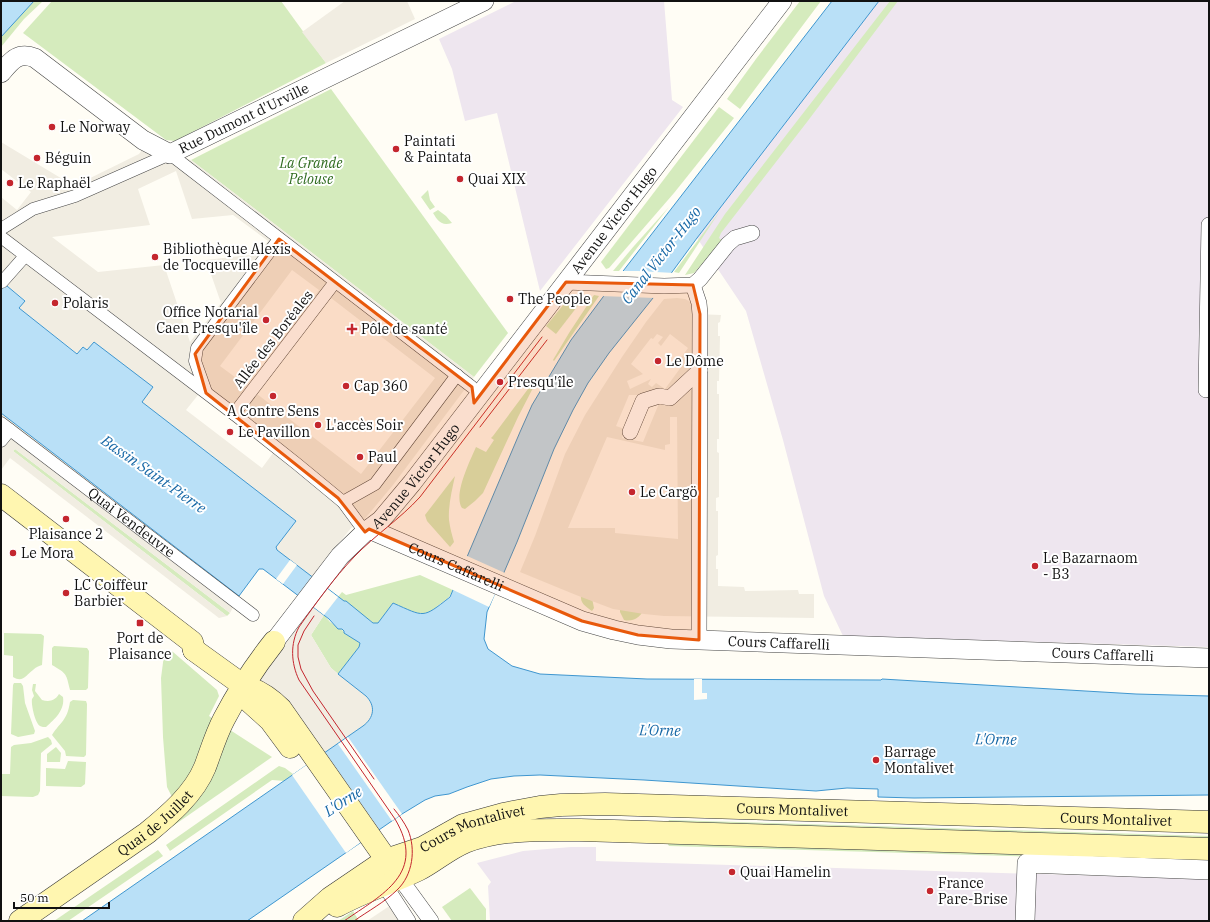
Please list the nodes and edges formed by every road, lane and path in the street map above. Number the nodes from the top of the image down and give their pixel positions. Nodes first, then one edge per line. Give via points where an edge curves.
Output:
1 (484, 1) edge
2 (782, 1) edge
3 (1, 73) edge
4 (170, 154) junction
5 (1209, 225) edge
6 (1, 229) edge
7 (752, 233) dead end
8 (1, 237) edge
9 (279, 239) junction
10 (25, 256) junction
11 (2, 282) dead end
12 (335, 282) junction
13 (566, 282) junction
14 (692, 285) junction
15 (700, 370) junction
16 (457, 375) junction
17 (1206, 390) dead end
18 (206, 393) junction
19 (473, 395) junction
20 (234, 414) junction
21 (6, 427) edge
22 (630, 432) dead end
23 (1, 441) edge
24 (1, 495) edge
25 (343, 502) junction
26 (1, 509) edge
27 (367, 531) junction
28 (253, 615) dead end
29 (699, 640) junction
30 (274, 642) joint
31 (188, 645) junction
32 (1209, 658) edge
33 (244, 686) junction
34 (1209, 822) edge
35 (1209, 849) edge
36 (1209, 870) edge
37 (385, 872) junction
38 (308, 918) edge
39 (20, 921) edge
40 (408, 921) edge
41 (431, 921) edge
42 (1025, 921) edge

1 - 4 street, Rue Dumont d'Urville
2 - 13 street, Avenue Victor Hugo
3 - 4 street via 16,58 23,55 34,58 143,140
4 - 6 street, Rue Dumont d'Urville via 75,196 33,209
4 - 9 street
5 - 17 street
7 - 14 street via 735,238 728,244 700,279
8 - 10 street
9 - 12 street
9 - 18 street via 197,348 195,361
10 - 11 street
10 - 18 street
12 - 16 street
12 - 20 street, Allée des Boréales
13 - 14 street
13 - 19 street, Avenue Victor Hugo
14 - 15 street via 699,302
15 - 22 street via 670,398 659,396 643,401
15 - 29 street
16 - 19 street
16 - 25 street via 375,484
18 - 20 street
19 - 27 street, Avenue Victor Hugo via 395,505
20 - 25 street
21 - 23 street, Quai Vendeuvre
21 - 28 street, Quai Vendeuvre
24 - 31 main road
25 - 27 street
26 - 31 main road
27 - 29 street, Cours Caffarelli via 582,621 638,635
27 - 30 street, Avenue Victor Hugo via 340,556
29 - 32 street, Cours Caffarelli
30 - 33 main road
31 - 33 main road
33 - 37 main road via 263,694 281,709 310,763
33 - 39 main road, Quai de Juillet via 223,719 201,775 186,796 147,833
34 - 37 main road, Cours Montalivet via 561,805 521,810 478,820 453,830
35 - 37 main road, Cours Montalivet via 526,830 466,842 418,870
36 - 42 street via 1027,863
37 - 38 main road via 330,898
37 - 40 street
37 - 41 street

